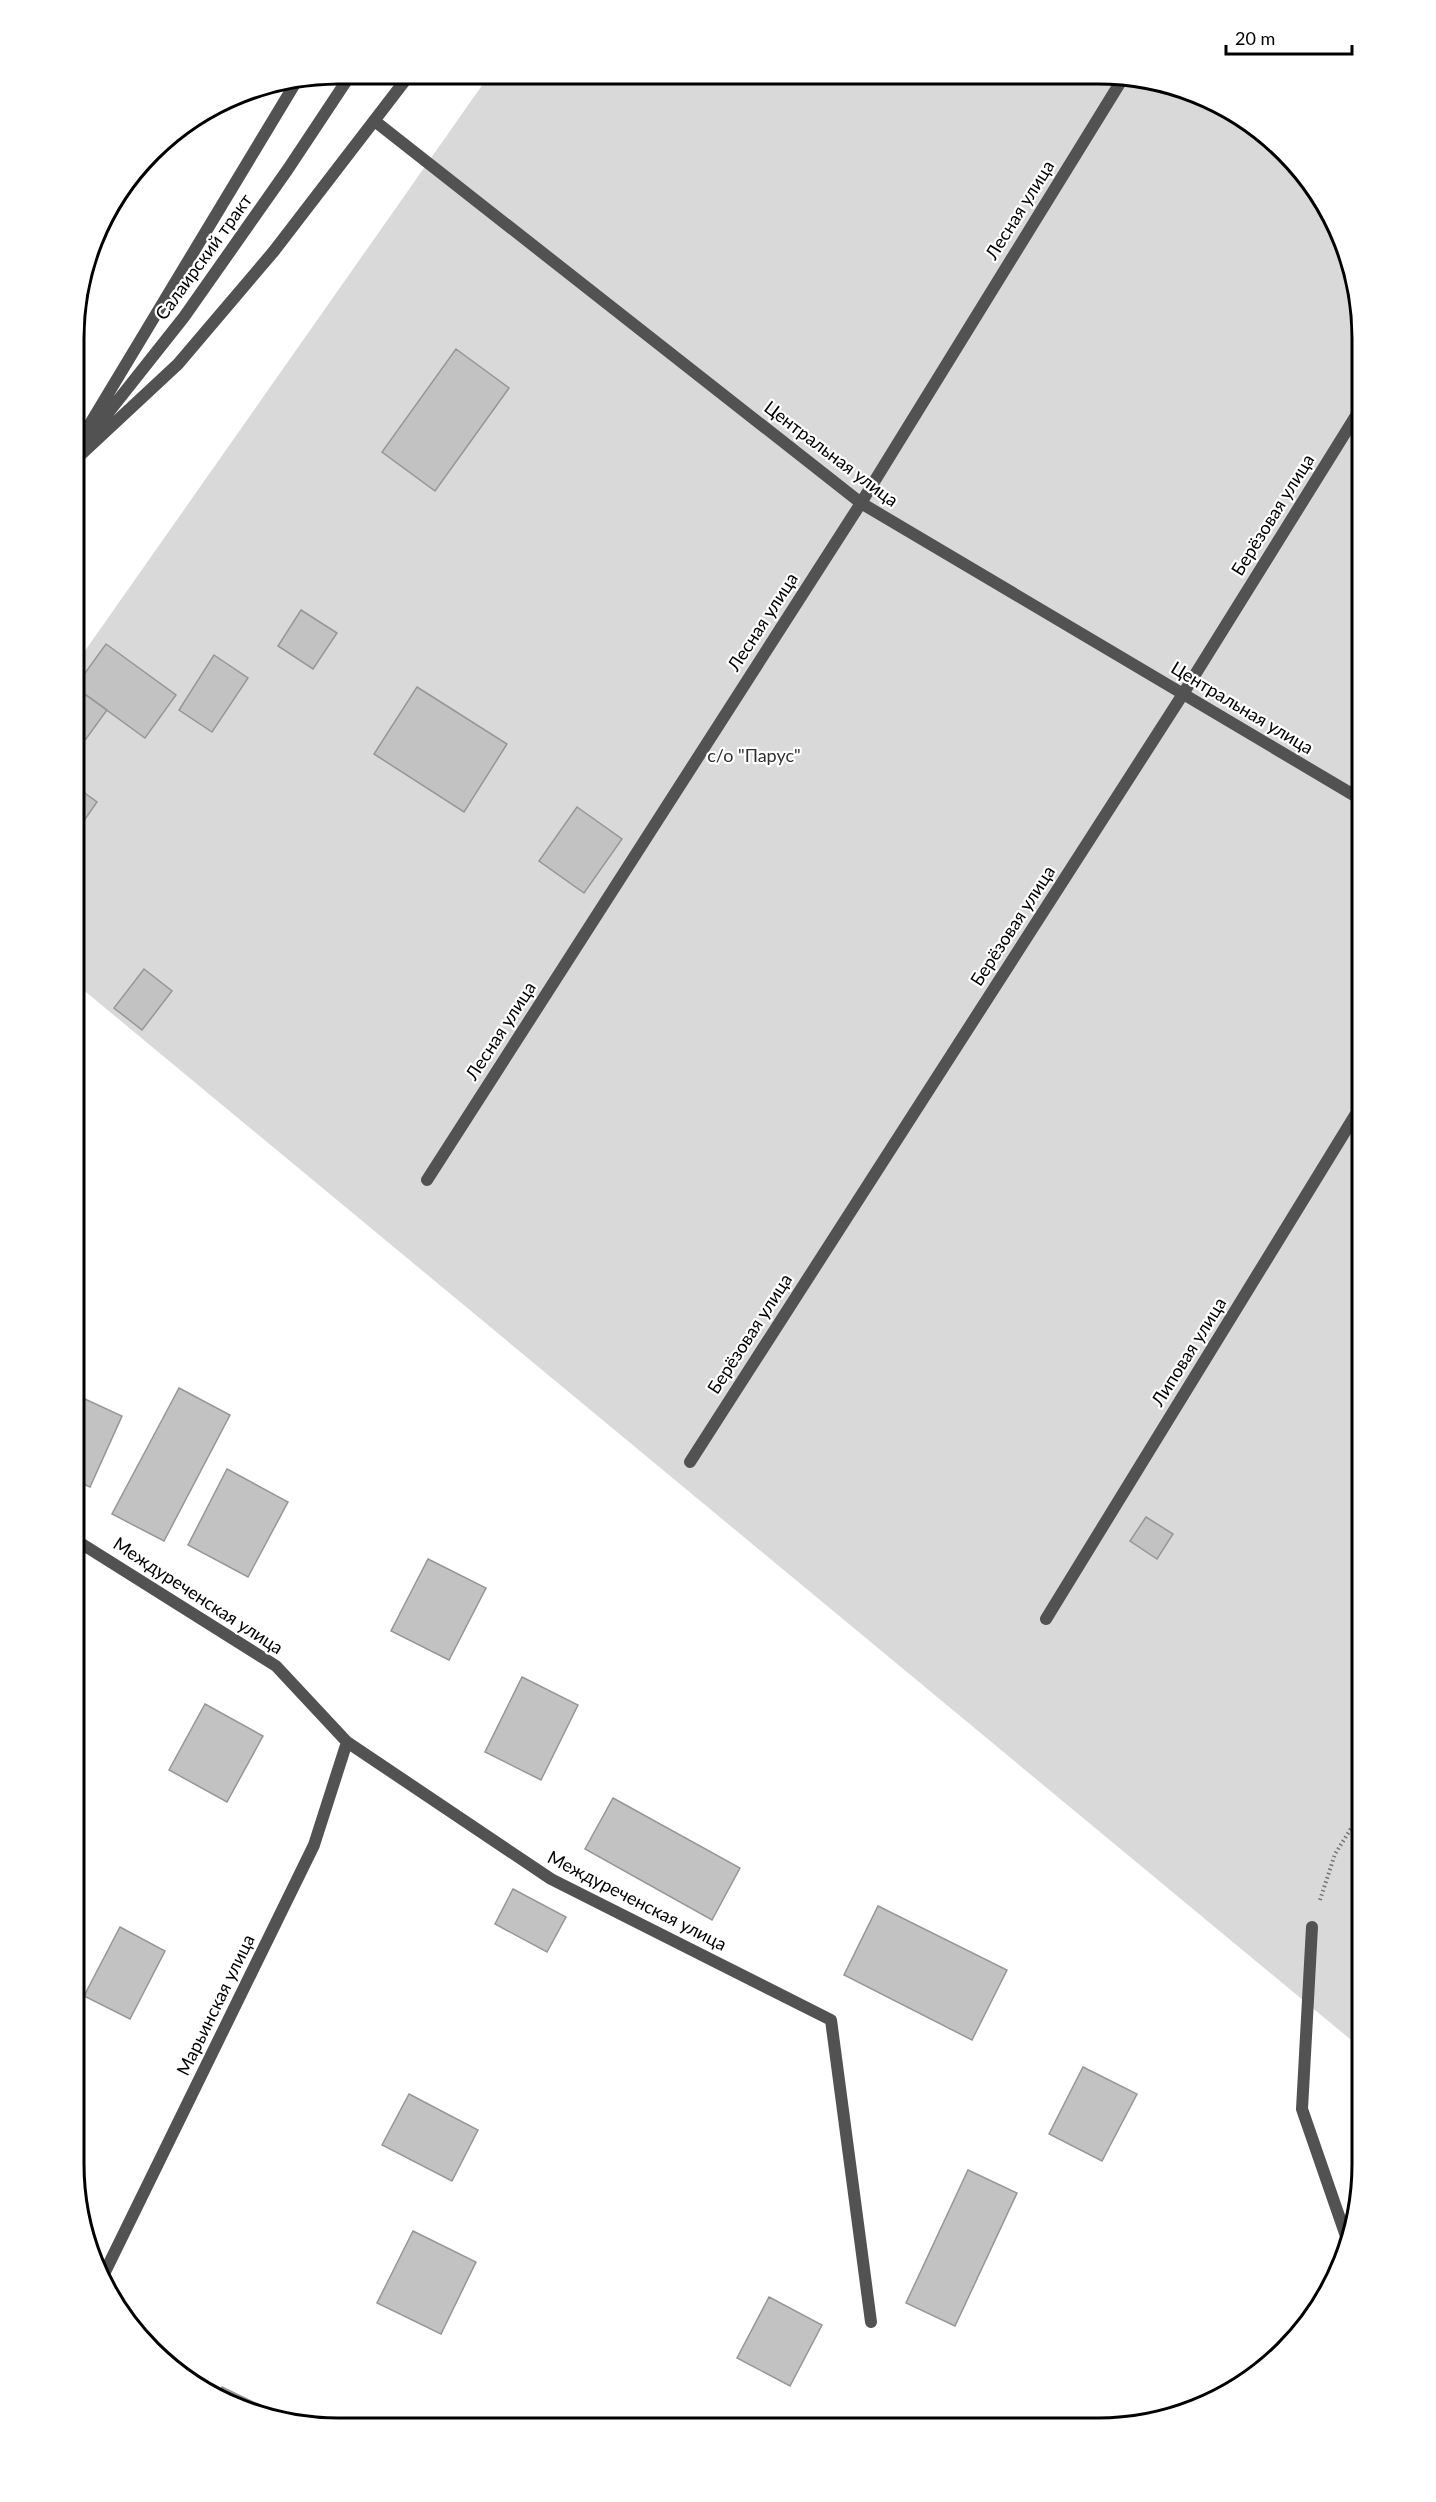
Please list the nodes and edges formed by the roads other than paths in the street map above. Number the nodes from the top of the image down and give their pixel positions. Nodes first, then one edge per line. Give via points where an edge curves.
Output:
1 (344, 84) edge
2 (403, 84) edge
3 (1119, 85) edge
4 (292, 88) edge
5 (376, 122) junction
6 (1352, 422) edge
7 (84, 434) edge
8 (84, 444) edge
9 (84, 451) edge
10 (861, 504) junction
11 (1183, 694) junction
12 (1352, 794) edge
13 (1352, 1120) edge
14 (427, 1180) dead end
15 (690, 1462) dead end
16 (84, 1545) edge
17 (1046, 1619) dead end
18 (347, 1742) junction
19 (1312, 1927) road end
20 (1343, 2229) edge
21 (106, 2269) edge
22 (871, 2322) dead end

1 - 8 street, Салаирский тракт via 184,317
2 - 5 street
3 - 10 street, Лесная улица
4 - 7 street
5 - 9 street via 274,251 177,364
5 - 10 street, Центральная улица
6 - 11 street, Берёзовая улица
10 - 11 street, Центральная улица
10 - 14 street, Лесная улица
11 - 12 street, Центральная улица
11 - 15 street, Берёзовая улица
13 - 17 street, Липовая улица
16 - 18 street, Междуреченская улица via 276,1666
18 - 21 street, Марьинская улица via 314,1845
18 - 22 street, Междуреченская улица via 551,1879 831,2020
19 - 20 street via 1302,2109

